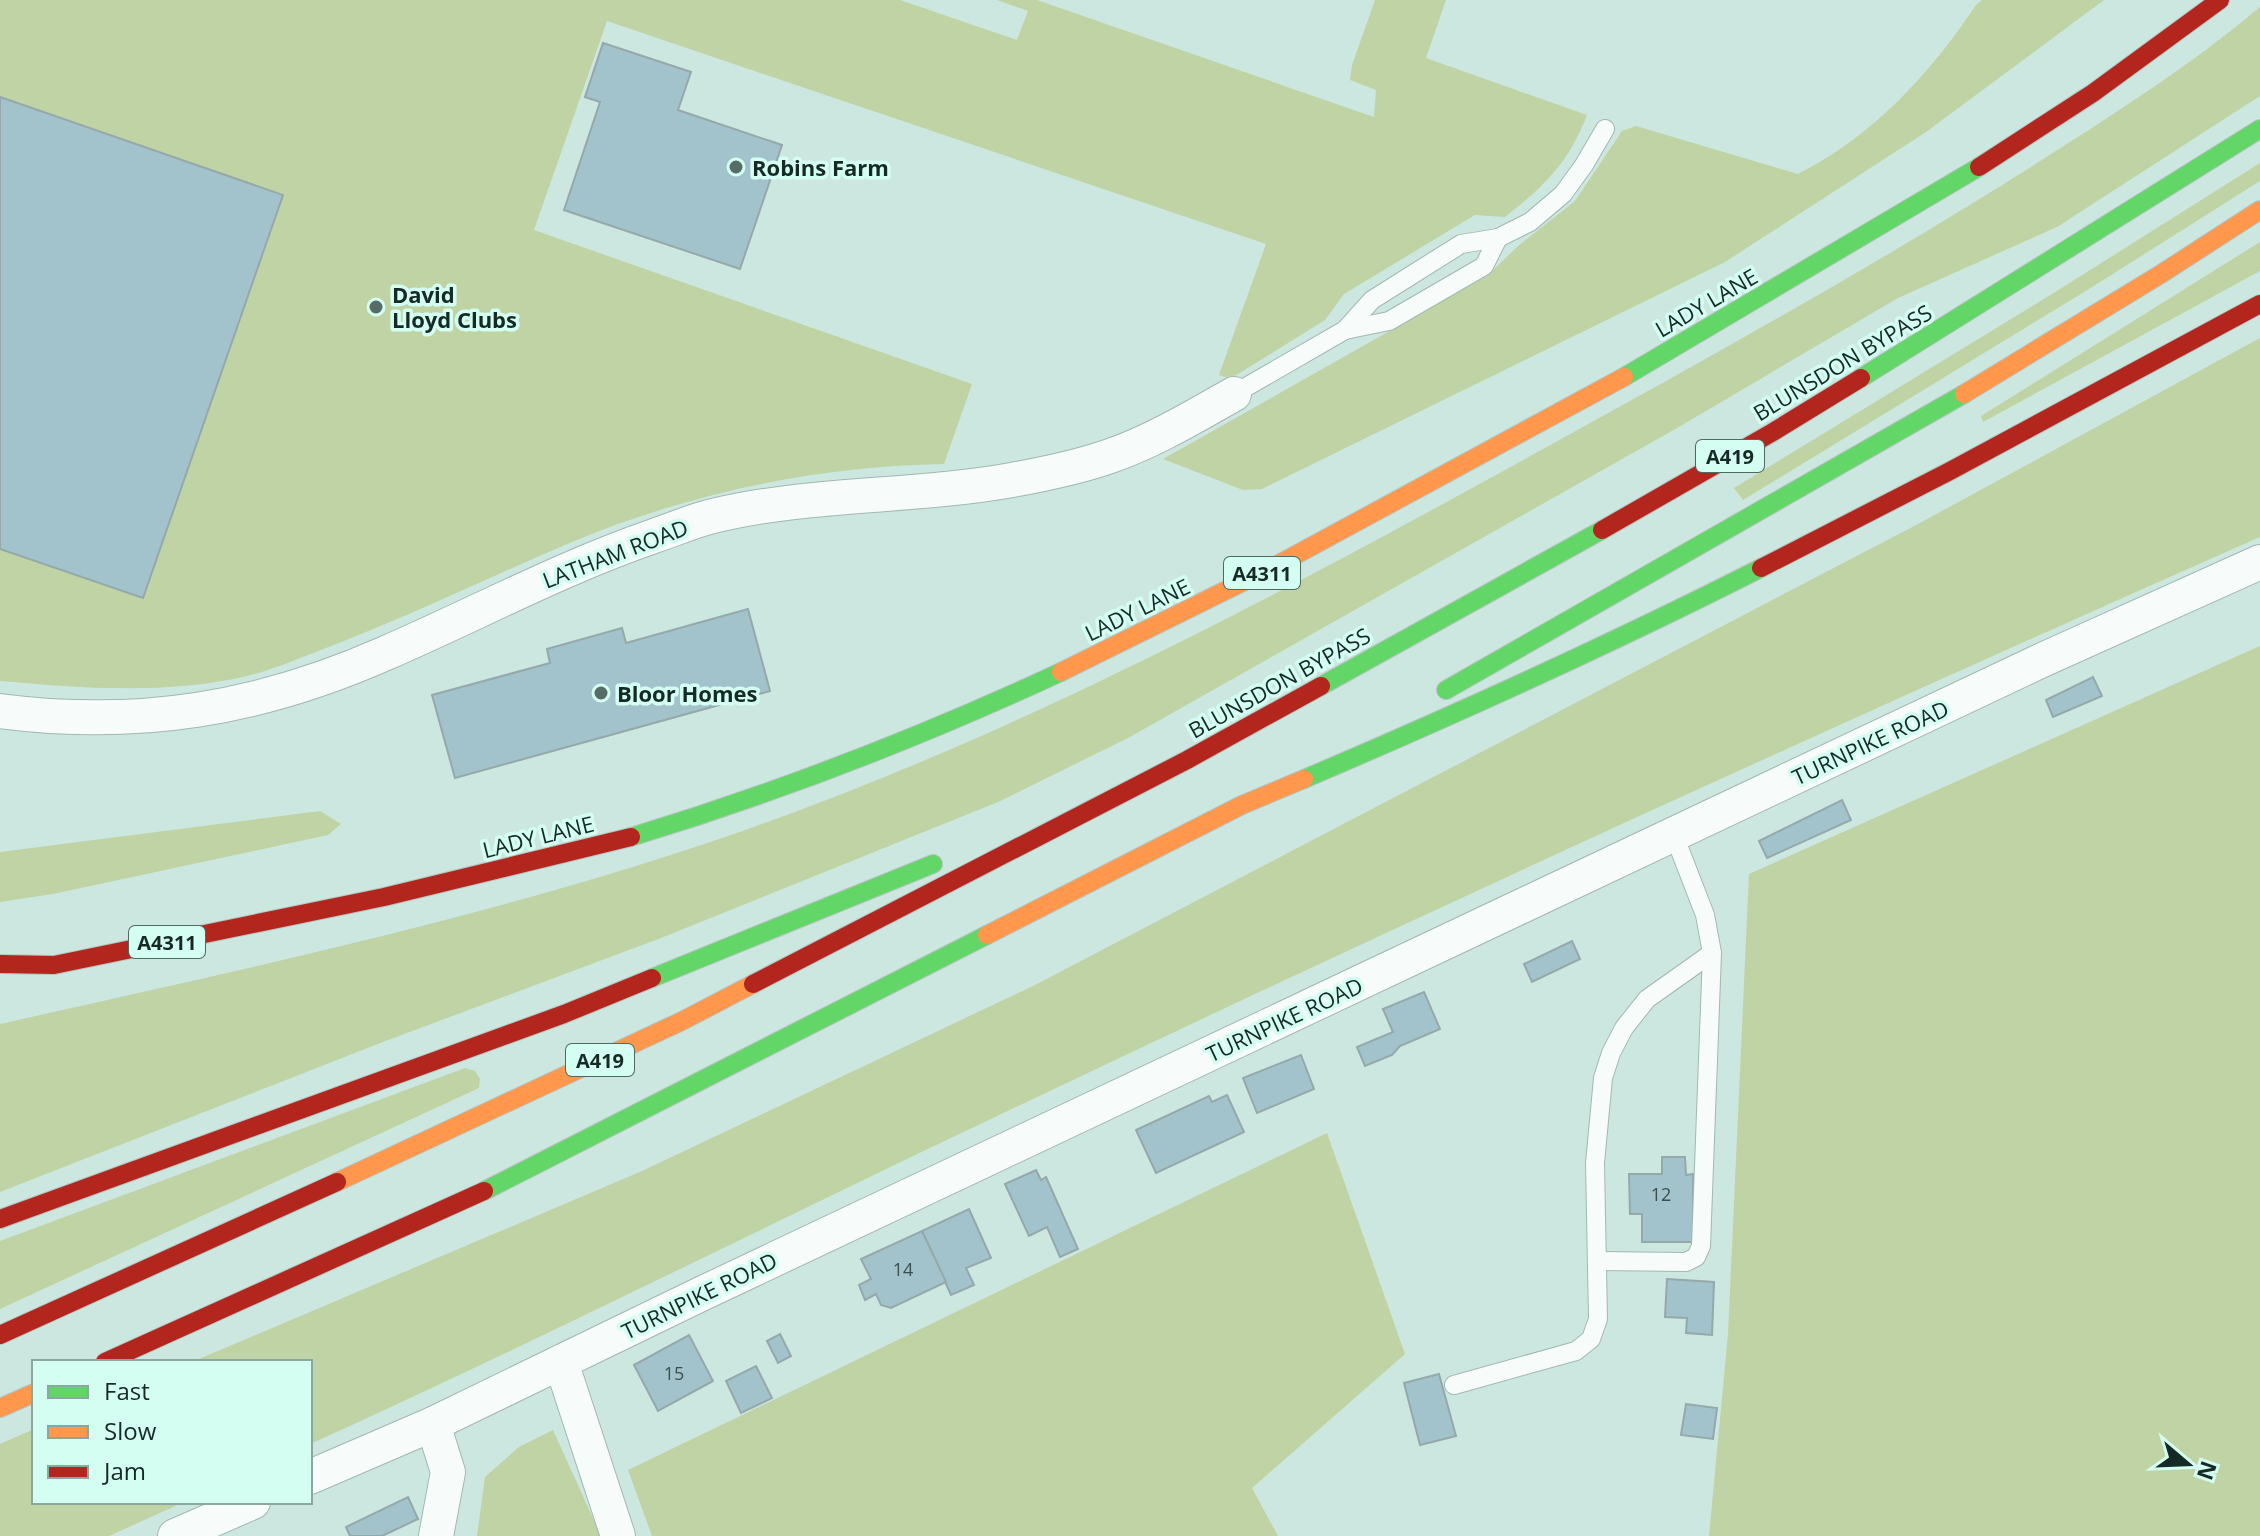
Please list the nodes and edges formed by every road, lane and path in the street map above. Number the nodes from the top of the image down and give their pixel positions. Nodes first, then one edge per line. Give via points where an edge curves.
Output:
1 (2220, 0) edge
2 (1605, 129) dead end
3 (2260, 129) edge
4 (2260, 210) edge
5 (1498, 238) junction
6 (2260, 304) edge
7 (1345, 330) junction
8 (1234, 394) joint
9 (2260, 562) edge
10 (1434, 696) dead end
11 (0, 711) edge
12 (1393, 720) dead end
13 (1187, 760) junction
14 (1242, 805) junction
15 (1674, 835) junction
16 (988, 842) dead end
17 (946, 859) dead end
18 (1712, 953) junction
19 (0, 964) edge
20 (54, 965) junction
21 (13, 986) dead end
22 (0, 1219) edge
23 (1598, 1261) junction
24 (0, 1335) edge
25 (109, 1360) edge
26 (561, 1362) junction
27 (1454, 1385) dead end
28 (32, 1394) edge
29 (0, 1408) edge
30 (433, 1424) junction
31 (312, 1476) edge
32 (248, 1504) edge
33 (175, 1536) edge
34 (436, 1536) edge
35 (618, 1536) edge

1 - 20 main road, LADY LANE / A4311 via 2013,146 1710,328 1336,534 1156,628 974,713 762,795 562,857
2 - 5 lane via 1563,194 1530,222
3 - 13 main road, BLUNSDON BYPASS / A419 via 1773,432
4 - 10 main road, A419 via 2156,279 1915,423
5 - 7 lane via 1461,244 1372,300
5 - 7 lane via 1484,266 1389,321
6 - 14 main road via 1649,625
7 - 8 lane
8 - 11 street, LATHAM ROAD via 1168,431 1112,455 1057,470 964,487 787,503 708,517 592,558 386,653 264,698 206,710 118,717
9 - 15 street, TURNPIKE ROAD
12 - 14 main road
13 - 16 main road, A419
13 - 24 main road, A419 via 668,1027
14 - 25 main road via 479,1194
15 - 18 lane via 1705,915
15 - 26 street, TURNPIKE ROAD
17 - 22 main road, A419 via 564,1014
18 - 23 lane via 1647,999 1611,1053 1603,1078 1595,1163
18 - 23 lane via 1701,1246 1686,1262
19 - 20 main road, LADY LANE / A4311
20 - 21 main road, LADY LANE / A4311
23 - 27 lane via 1598,1319 1583,1348
26 - 30 street, TURNPIKE ROAD
26 - 35 street
28 - 29 main road
30 - 31 street, TURNPIKE ROAD
30 - 34 street via 448,1472
32 - 33 street

